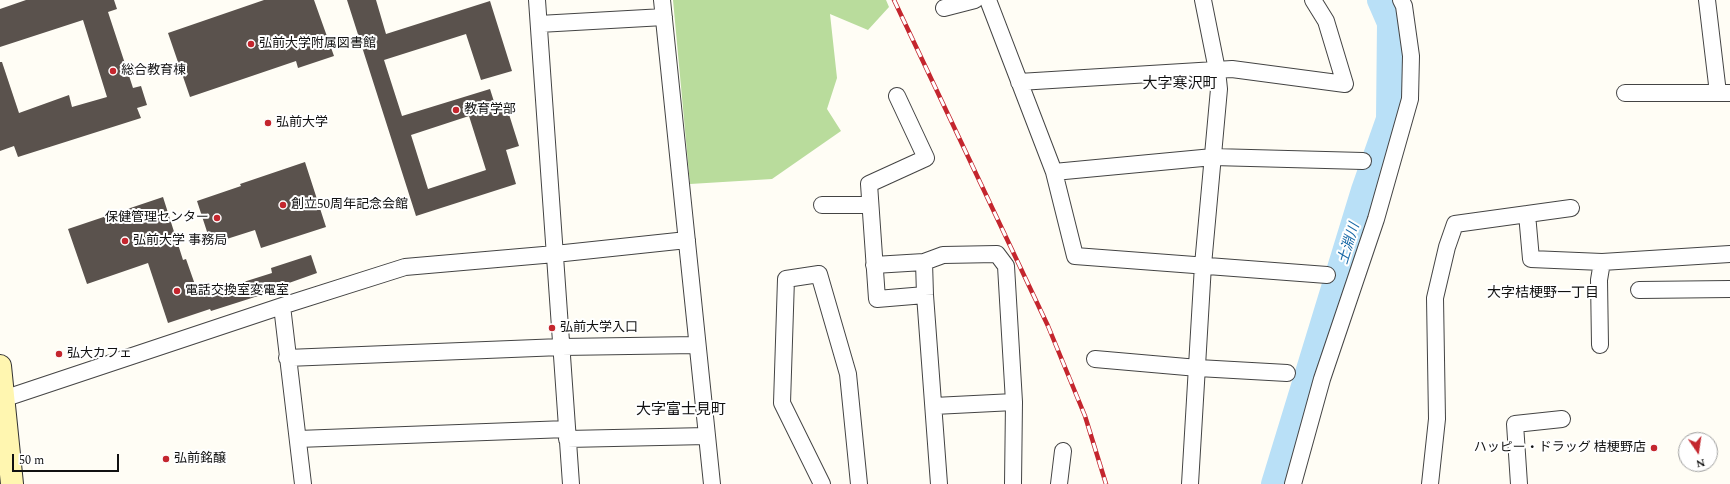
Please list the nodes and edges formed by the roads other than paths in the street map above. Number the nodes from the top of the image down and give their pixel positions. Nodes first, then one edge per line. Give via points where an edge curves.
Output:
1 (537, 0) edge
2 (662, 0) edge
3 (975, 0) edge
4 (988, 0) edge
5 (1203, 0) edge
6 (1313, 0) edge
7 (1401, 0) edge
8 (1706, 0) edge
9 (944, 8) dead end
10 (664, 17) junction
11 (539, 24) junction
12 (1217, 70) junction
13 (1019, 82) junction
14 (1625, 93) dead end
15 (1724, 93) edge
16 (897, 96) dead end
17 (1213, 157) junction
18 (1363, 161) dead end
19 (1054, 172) junction
20 (822, 205) dead end
21 (870, 205) junction
22 (1570, 208) dead end
23 (1528, 214) junction
24 (686, 240) junction
25 (555, 254) junction
26 (1730, 254) edge
27 (924, 262) junction
28 (1602, 262) junction
29 (874, 265) junction
30 (1203, 265) junction
31 (1327, 275) dead end
32 (1730, 289) edge
33 (1639, 290) dead end
34 (925, 295) junction
35 (282, 306) junction
36 (697, 345) junction
37 (1600, 346) dead end
38 (561, 347) junction
39 (287, 358) junction
40 (1094, 359) dead end
41 (0, 366) edge
42 (1198, 368) junction
43 (1287, 373) dead end
44 (3, 399) junction
45 (1014, 402) junction
46 (934, 406) junction
47 (1562, 419) dead end
48 (567, 434) junction
49 (707, 436) junction
50 (298, 439) junction
51 (1064, 451) dead end
52 (12, 484) edge
53 (303, 484) edge
54 (571, 484) edge
55 (712, 484) edge
56 (822, 484) edge
57 (859, 484) edge
58 (939, 484) edge
59 (1013, 484) edge
60 (1059, 484) edge
61 (1190, 484) edge
62 (1293, 484) edge
63 (1430, 484) edge
64 (1519, 484) edge

1 - 11 street
2 - 10 street
3 - 9 street
4 - 13 street
5 - 12 street
6 - 12 street via 1326,21 1345,84 1232,69
7 - 62 street via 1411,56 1410,99 1376,219 1322,379
8 - 15 street
10 - 11 street
10 - 24 street
11 - 25 street
12 - 13 street
12 - 17 street via 1219,90
13 - 19 street
14 - 15 street
16 - 21 street via 926,158 869,184
17 - 18 street
17 - 19 street
17 - 30 street
19 - 30 street via 1075,256
20 - 21 street
21 - 29 street
22 - 23 street
23 - 28 street via 1531,259
23 - 63 street via 1455,224 1435,298 1438,419
24 - 25 street
24 - 36 street
25 - 35 street via 405,267
25 - 38 street
26 - 28 street
27 - 29 street
27 - 34 street
27 - 45 street via 943,255 996,254 1006,266
28 - 37 street via 1599,280
29 - 34 street via 877,299
30 - 31 street
30 - 42 street
32 - 33 street
34 - 46 street
35 - 39 street
35 - 44 street
36 - 38 street
36 - 49 street
38 - 39 street
38 - 48 street
39 - 50 street
40 - 42 street
41 - 44 main road
42 - 43 street
42 - 61 street
44 - 52 main road
45 - 46 street
45 - 59 street
46 - 58 street
47 - 64 street via 1515,424
48 - 49 street
48 - 50 street
48 - 54 street
49 - 55 street
50 - 53 street
51 - 60 street
56 - 57 street via 782,403 786,279 819,274 848,374

